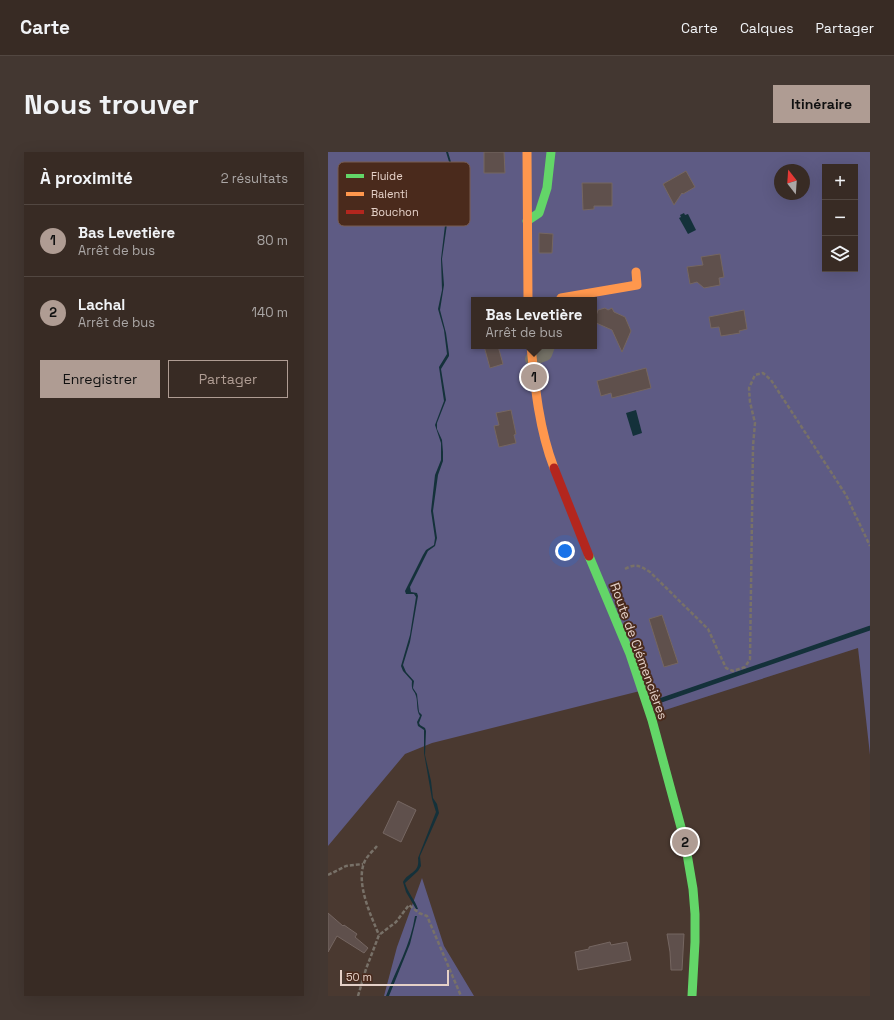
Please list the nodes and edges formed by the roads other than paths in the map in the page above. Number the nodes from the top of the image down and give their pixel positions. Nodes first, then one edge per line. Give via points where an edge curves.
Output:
1 (527, 152) edge
2 (551, 152) edge
3 (527, 221) junction
4 (636, 272) dead end
5 (528, 297) edge
6 (567, 297) edge
7 (547, 349) edge
8 (532, 353) edge
9 (692, 996) edge

1 - 3 street
2 - 3 street via 547,188 539,213
3 - 5 street
4 - 6 street via 637,285
7 - 8 street via 545,354
8 - 9 street, Route de Clémencières via 536,399 546,448 630,654 652,720 685,842 695,914

